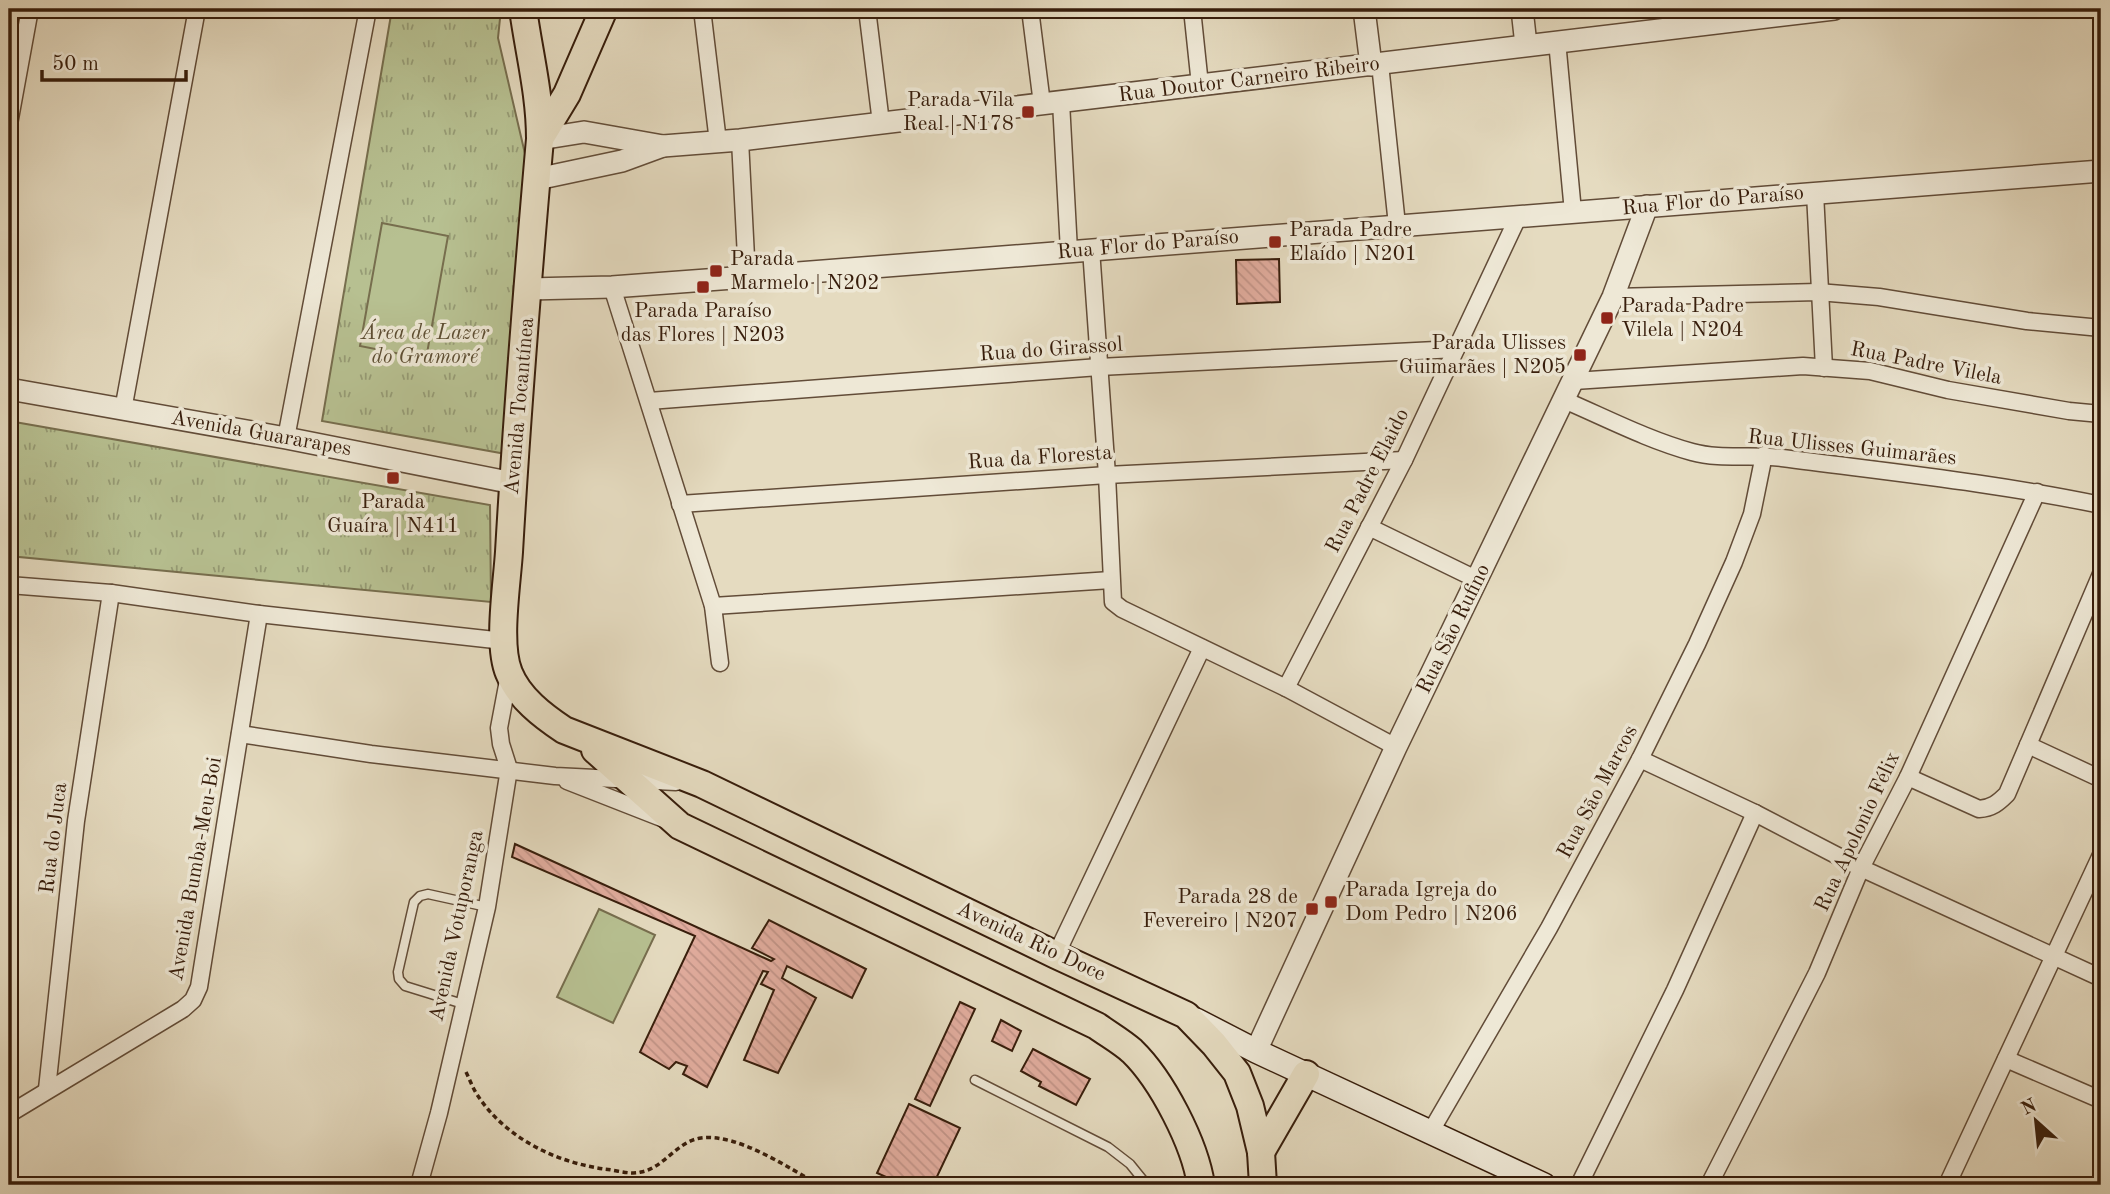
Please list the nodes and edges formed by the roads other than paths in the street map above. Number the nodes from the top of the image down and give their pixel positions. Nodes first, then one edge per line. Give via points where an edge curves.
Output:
1 (30, 9) edge
2 (197, 9) edge
3 (368, 9) edge
4 (523, 9) edge
5 (604, 9) edge
6 (702, 9) edge
7 (867, 9) edge
8 (1030, 9) edge
9 (1192, 9) edge
10 (1363, 9) edge
11 (1522, 9) edge
12 (1834, 9) edge
13 (1688, 18) edge
14 (1557, 41) junction
15 (1526, 45) junction
16 (1375, 64) junction
17 (1200, 85) junction
18 (1051, 103) junction
19 (881, 123) junction
20 (9, 124) edge
21 (540, 139) junction
22 (740, 140) junction
23 (718, 142) junction
24 (663, 146) junction
25 (2101, 171) edge
26 (537, 179) junction
27 (1815, 193) junction
28 (1647, 206) junction
29 (1573, 212) junction
30 (1519, 215) junction
31 (1397, 225) junction
32 (1091, 249) junction
33 (1069, 251) junction
34 (747, 277) junction
35 (612, 287) junction
36 (529, 289) junction
37 (1821, 292) junction
38 (1613, 297) junction
39 (2101, 328) edge
40 (1456, 349) junction
41 (1099, 367) junction
42 (1824, 368) junction
43 (1574, 380) junction
44 (9, 389) edge
45 (1564, 400) junction
46 (649, 401) junction
47 (123, 410) junction
48 (2101, 414) edge
49 (286, 438) junction
50 (1764, 455) junction
51 (1404, 460) junction
52 (1107, 475) junction
53 (513, 483) junction
54 (2037, 492) junction
55 (680, 503) junction
56 (2101, 505) edge
57 (1369, 527) junction
58 (2101, 574) edge
59 (1478, 579) junction
60 (9, 584) edge
61 (1111, 589) junction
62 (111, 593) junction
63 (713, 606) junction
64 (259, 614) junction
65 (504, 642) junction
66 (1202, 648) junction
67 (720, 663) dead end
68 (509, 673) junction
69 (1286, 688) junction
70 (240, 734) junction
71 (580, 737) junction
72 (2028, 745) junction
73 (1396, 747) junction
74 (1640, 759) junction
75 (509, 769) junction
76 (555, 776) junction
77 (1908, 776) junction
78 (628, 778) junction
79 (2101, 779) edge
80 (702, 784) junction
81 (1755, 813) junction
82 (680, 826) junction
83 (2101, 855) edge
84 (1861, 868) junction
85 (487, 906) junction
86 (1056, 955) junction
87 (2053, 956) junction
88 (2101, 978) edge
89 (463, 1004) junction
90 (1186, 1015) junction
91 (1256, 1051) junction
92 (2006, 1059) junction
93 (1306, 1074) junction
94 (975, 1080) dead end
95 (47, 1089) junction
96 (2101, 1100) edge
97 (9, 1114) edge
98 (1431, 1131) junction
99 (1261, 1152) junction
100 (419, 1185) edge
101 (1147, 1185) edge
102 (1201, 1185) edge
103 (1263, 1185) edge
104 (1544, 1185) edge
105 (1579, 1185) edge
106 (1709, 1185) edge
107 (1947, 1185) edge

1 - 20 street
2 - 47 street
3 - 49 street
4 - 21 main road, Avenida Tocantínea via 534,65
5 - 21 main road, Avenida Tocantínea
6 - 23 street
7 - 19 street
8 - 18 street
9 - 17 street
10 - 16 street
11 - 15 street
12 - 13 street, Rua Doutor Carneiro Ribeiro
13 - 14 street, Rua Doutor Carneiro Ribeiro
14 - 15 street, Rua Doutor Carneiro Ribeiro
14 - 29 street
15 - 16 street, Rua Doutor Carneiro Ribeiro
16 - 17 street, Rua Doutor Carneiro Ribeiro
16 - 31 street
17 - 18 street, Rua Doutor Carneiro Ribeiro
18 - 19 street, Rua Doutor Carneiro Ribeiro
18 - 33 street
19 - 22 street, Rua Doutor Carneiro Ribeiro
21 - 24 street, Rua Doutor Carneiro Ribeiro via 591,132
21 - 26 main road, Avenida Tocantínea
22 - 23 street, Rua Doutor Carneiro Ribeiro
22 - 34 street
23 - 24 street, Rua Doutor Carneiro Ribeiro
24 - 26 street, Rua Doutor Carneiro Ribeiro via 622,161
25 - 27 street, Rua Flor do Paraíso
26 - 36 main road, Avenida Tocantínea
27 - 28 street, Rua Flor do Paraíso
27 - 37 street
28 - 29 street, Rua Flor do Paraíso
28 - 38 street, Rua São Rufino
29 - 30 street, Rua Flor do Paraíso
30 - 31 street, Rua Flor do Paraíso
30 - 40 street, Rua Padre Elaido
31 - 32 street, Rua Flor do Paraíso
32 - 33 street, Rua Flor do Paraíso
32 - 41 street
33 - 34 street, Rua Flor do Paraíso
34 - 35 street, Rua Flor do Paraíso
35 - 36 street, Rua Flor do Paraíso
35 - 46 street
36 - 53 main road, Avenida Tocantínea
37 - 38 street
37 - 39 street
37 - 42 street
38 - 43 street, Rua São Rufino
40 - 41 street, Rua do Girassol
40 - 51 street, Rua Padre Elaido
41 - 46 street, Rua do Girassol
41 - 52 street
42 - 43 street, Rua Padre Vilela
42 - 48 street, Rua Padre Vilela via 1870,371 1948,390
43 - 45 street, Rua São Rufino
44 - 47 street, Avenida Guararapes
45 - 50 street, Rua Ulisses Guimarães via 1693,452 1717,457
45 - 59 street, Rua São Rufino
46 - 55 street
47 - 49 street, Avenida Guararapes
49 - 53 street, Avenida Guararapes
50 - 54 street, Rua Ulisses Guimarães
50 - 74 street, Rua São Marcos via 1752,514 1734,562
51 - 52 street, Rua da Floresta
51 - 57 street, Rua Padre Elaido
52 - 55 street, Rua da Floresta
52 - 61 street
53 - 65 main road, Avenida Tocantínea
54 - 56 street, Rua Ulisses Guimarães
54 - 77 street, Rua Apolonio Félix
55 - 63 street
57 - 59 street
57 - 69 street, Rua Padre Elaido
58 - 72 street
59 - 73 street, Rua São Rufino
60 - 62 street
61 - 63 street
61 - 66 street via 1113,602 1122,610
62 - 64 street
62 - 95 street, Rua do Juca via 76,821
63 - 67 street
64 - 65 street
64 - 70 street, Avenida Bumba-Meu-Boi
65 - 68 main road, Avenida Tocantínea
66 - 69 street
66 - 86 street
68 - 71 main road, Avenida Rio Doce via 544,717
68 - 75 street, Avenida Votuporanga via 499,728
69 - 73 street
70 - 75 street, Avenida Rio Doce
70 - 95 street, Avenida Bumba-Meu-Boi via 199,987 193,1000
71 - 78 main road, Avenida Rio Doce
71 - 80 main road, Avenida Rio Doce
72 - 77 street via 2007,794 1990,808 1979,809
72 - 79 street
73 - 91 street, Rua São Rufino
74 - 81 street
74 - 98 street, Rua São Marcos
75 - 76 street, Avenida Rio Doce
75 - 85 street, Avenida Votuporanga
76 - 78 street, Avenida Rio Doce
76 - 82 street, Avenida Rio Doce
77 - 84 street, Rua Apolonio Félix
78 - 80 street, Avenida Rio Doce
78 - 82 main road, Avenida Rio Doce
80 - 86 main road, Avenida Rio Doce
81 - 84 street
81 - 105 street
82 - 102 main road, Avenida Rio Doce via 1097,1026 1132,1051 1161,1088 1185,1134
83 - 87 street
84 - 87 street
84 - 106 street, Rua Apolonio Félix via 1816,973
85 - 89 street, Avenida Votuporanga
85 - 89 lane via 428,894 414,902 398,979 405,986
86 - 90 main road, Avenida Rio Doce
87 - 88 street
87 - 92 street
89 - 100 street, Avenida Votuporanga
90 - 91 main road
90 - 99 main road, Avenida Rio Doce via 1237,1073
91 - 93 main road
92 - 96 street
92 - 107 street
93 - 98 main road
93 - 99 main road
94 - 101 lane via 1108,1147
95 - 97 street, Avenida Bumba-Meu-Boi
98 - 104 main road
99 - 103 main road, Avenida Rio Doce

